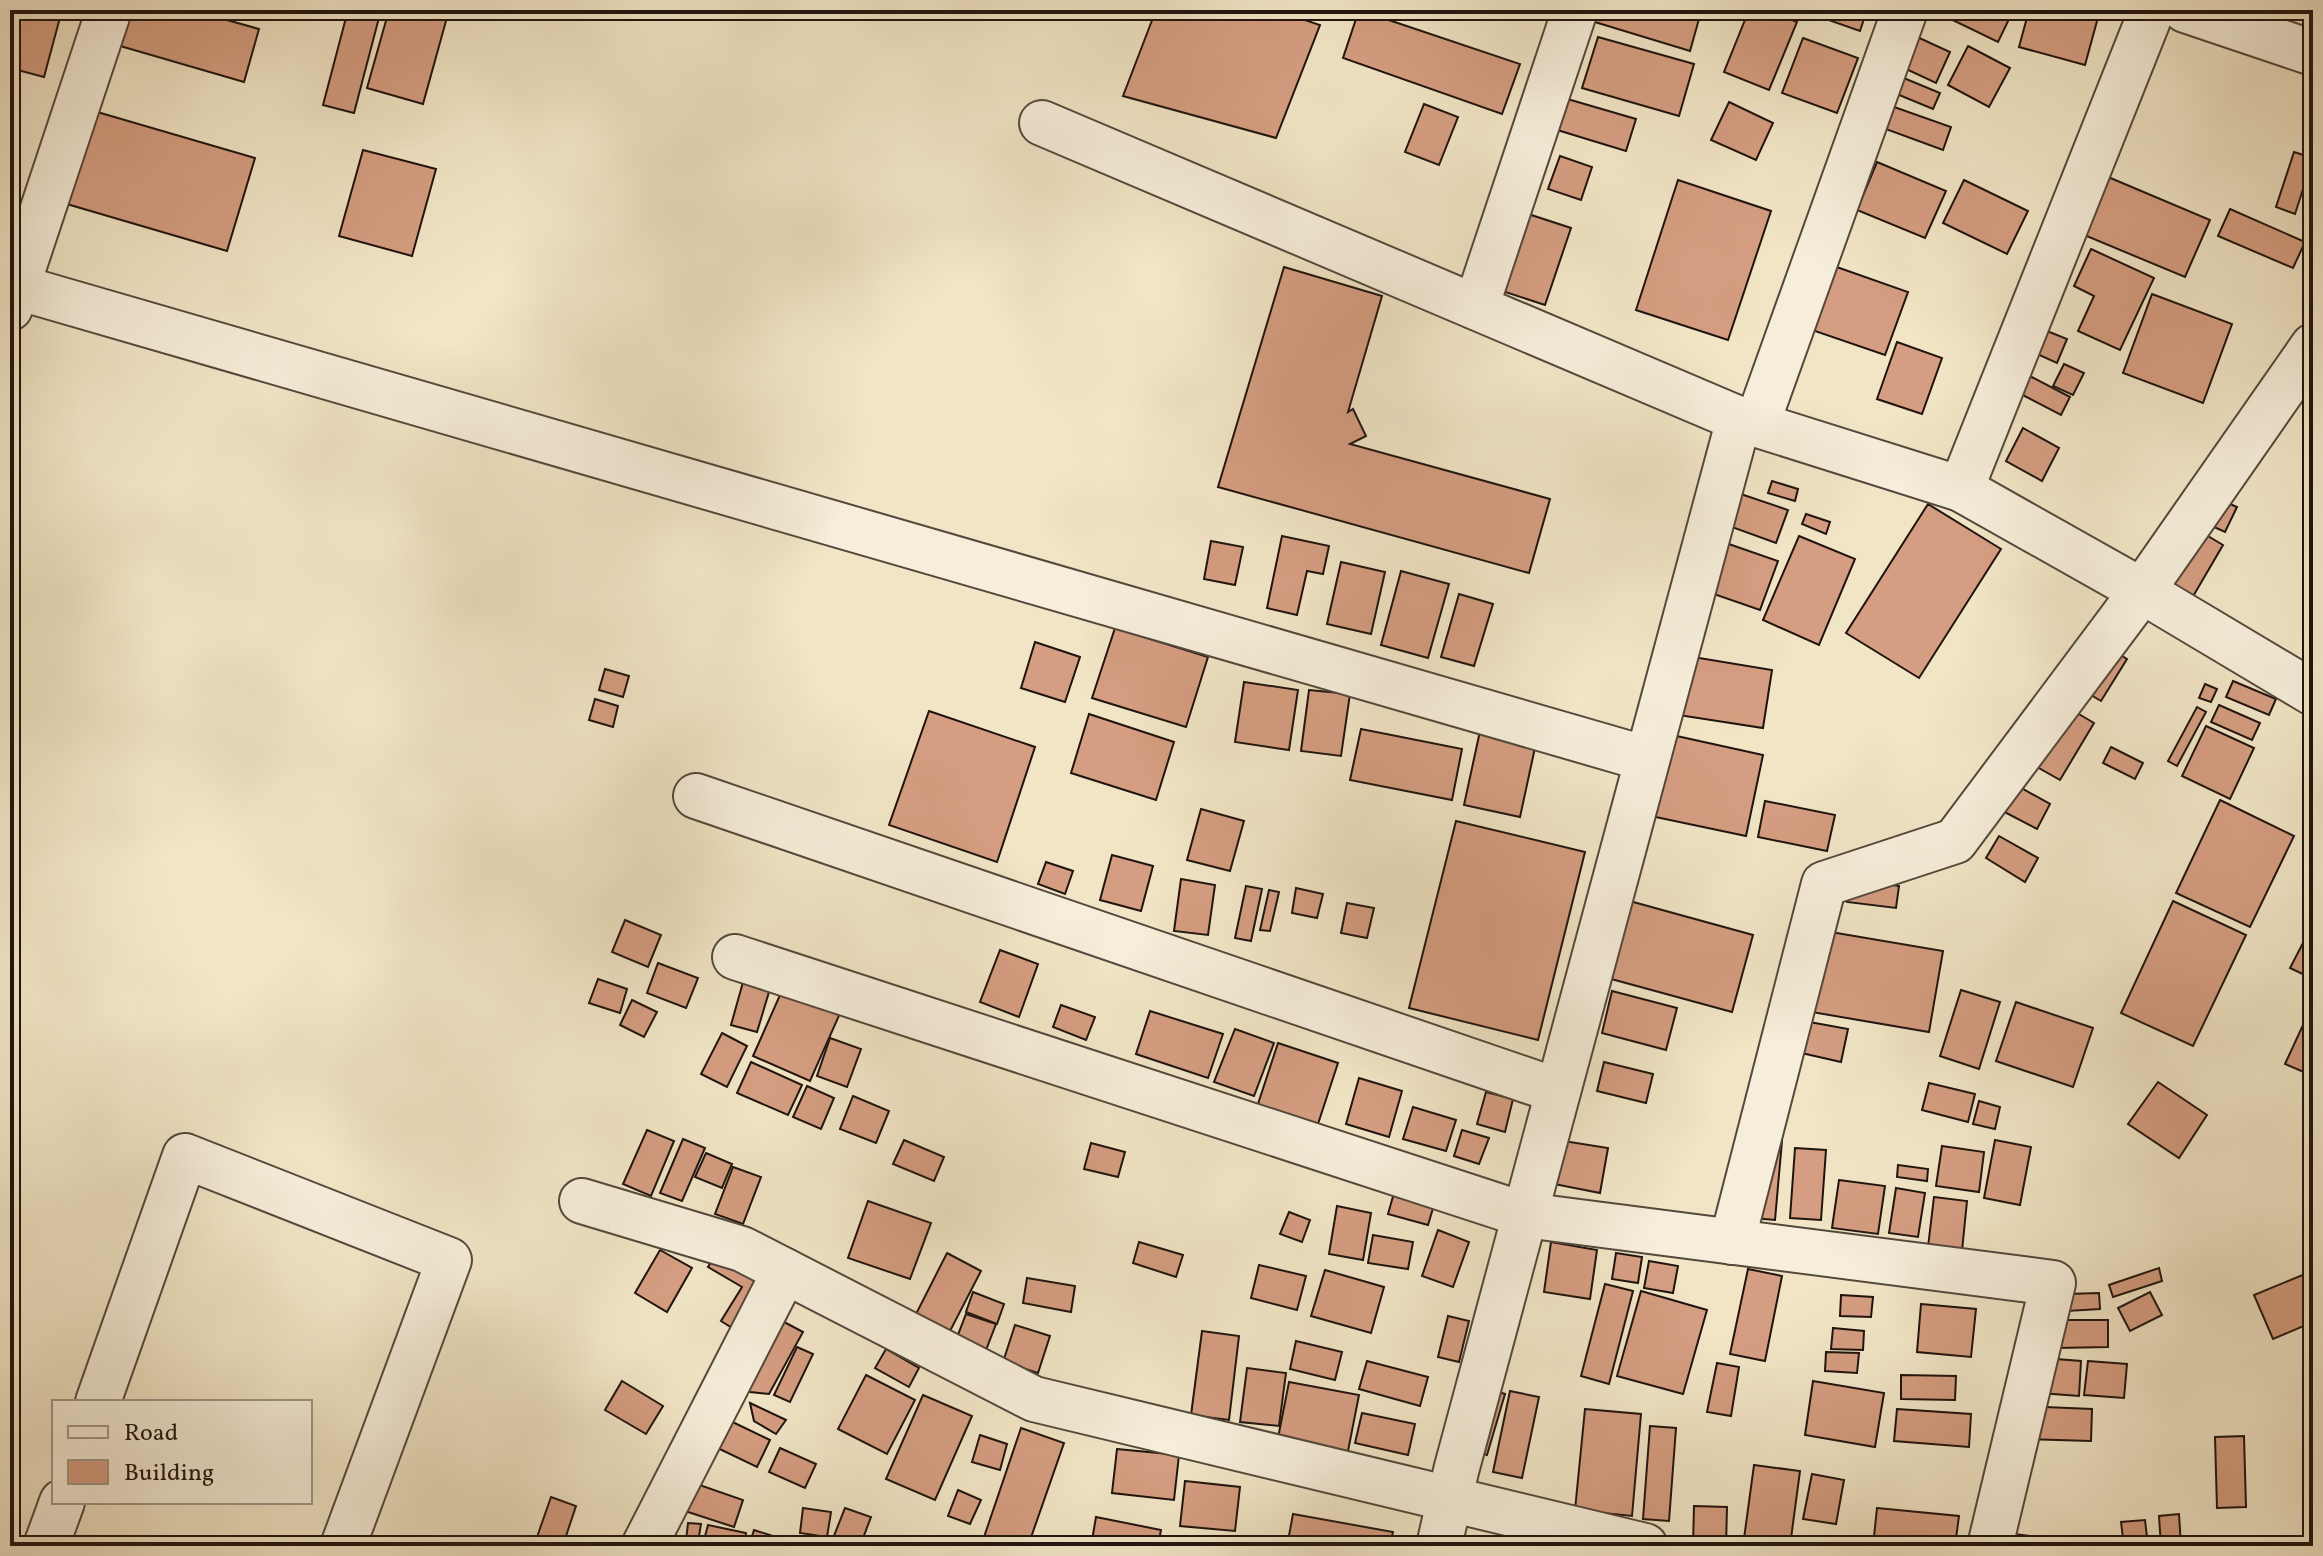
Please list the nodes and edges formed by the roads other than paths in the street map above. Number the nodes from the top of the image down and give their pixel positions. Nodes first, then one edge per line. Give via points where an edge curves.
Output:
1 (109, 10) edge
2 (1575, 10) edge
3 (1905, 10) edge
4 (2152, 10) edge
5 (2185, 10) edge
6 (2313, 53) edge
7 (1042, 123) dead end
8 (14, 297) edge
9 (1476, 307) junction
10 (2312, 350) edge
11 (1748, 422) junction
12 (1961, 489) junction
13 (2142, 591) junction
14 (2313, 693) edge
15 (1647, 759) junction
16 (696, 796) dead end
17 (735, 957) dead end
18 (1558, 1091) junction
19 (582, 1201) dead end
20 (1525, 1215) junction
21 (1732, 1242) junction
22 (785, 1271) junction
23 (99, 1400) edge
24 (1449, 1500) junction
25 (61, 1504) edge
26 (46, 1546) edge
27 (343, 1546) edge
28 (644, 1546) edge
29 (1439, 1546) edge
30 (1645, 1546) edge
31 (1990, 1546) edge

1 - 8 street
2 - 9 street
3 - 11 street
4 - 12 street
5 - 6 street
7 - 9 street
8 - 15 street
9 - 11 street
10 - 13 street
11 - 12 street
11 - 15 street
12 - 13 street
13 - 14 street
13 - 21 street via 1955,841 1824,884
15 - 18 street
16 - 18 street
17 - 20 street
18 - 20 street
19 - 22 street via 742,1249
20 - 21 street
20 - 24 street
21 - 31 street via 2053,1283
22 - 24 street via 1034,1399
22 - 28 street
23 - 27 street via 185,1156 449,1260
24 - 29 street
24 - 30 street
25 - 26 street

